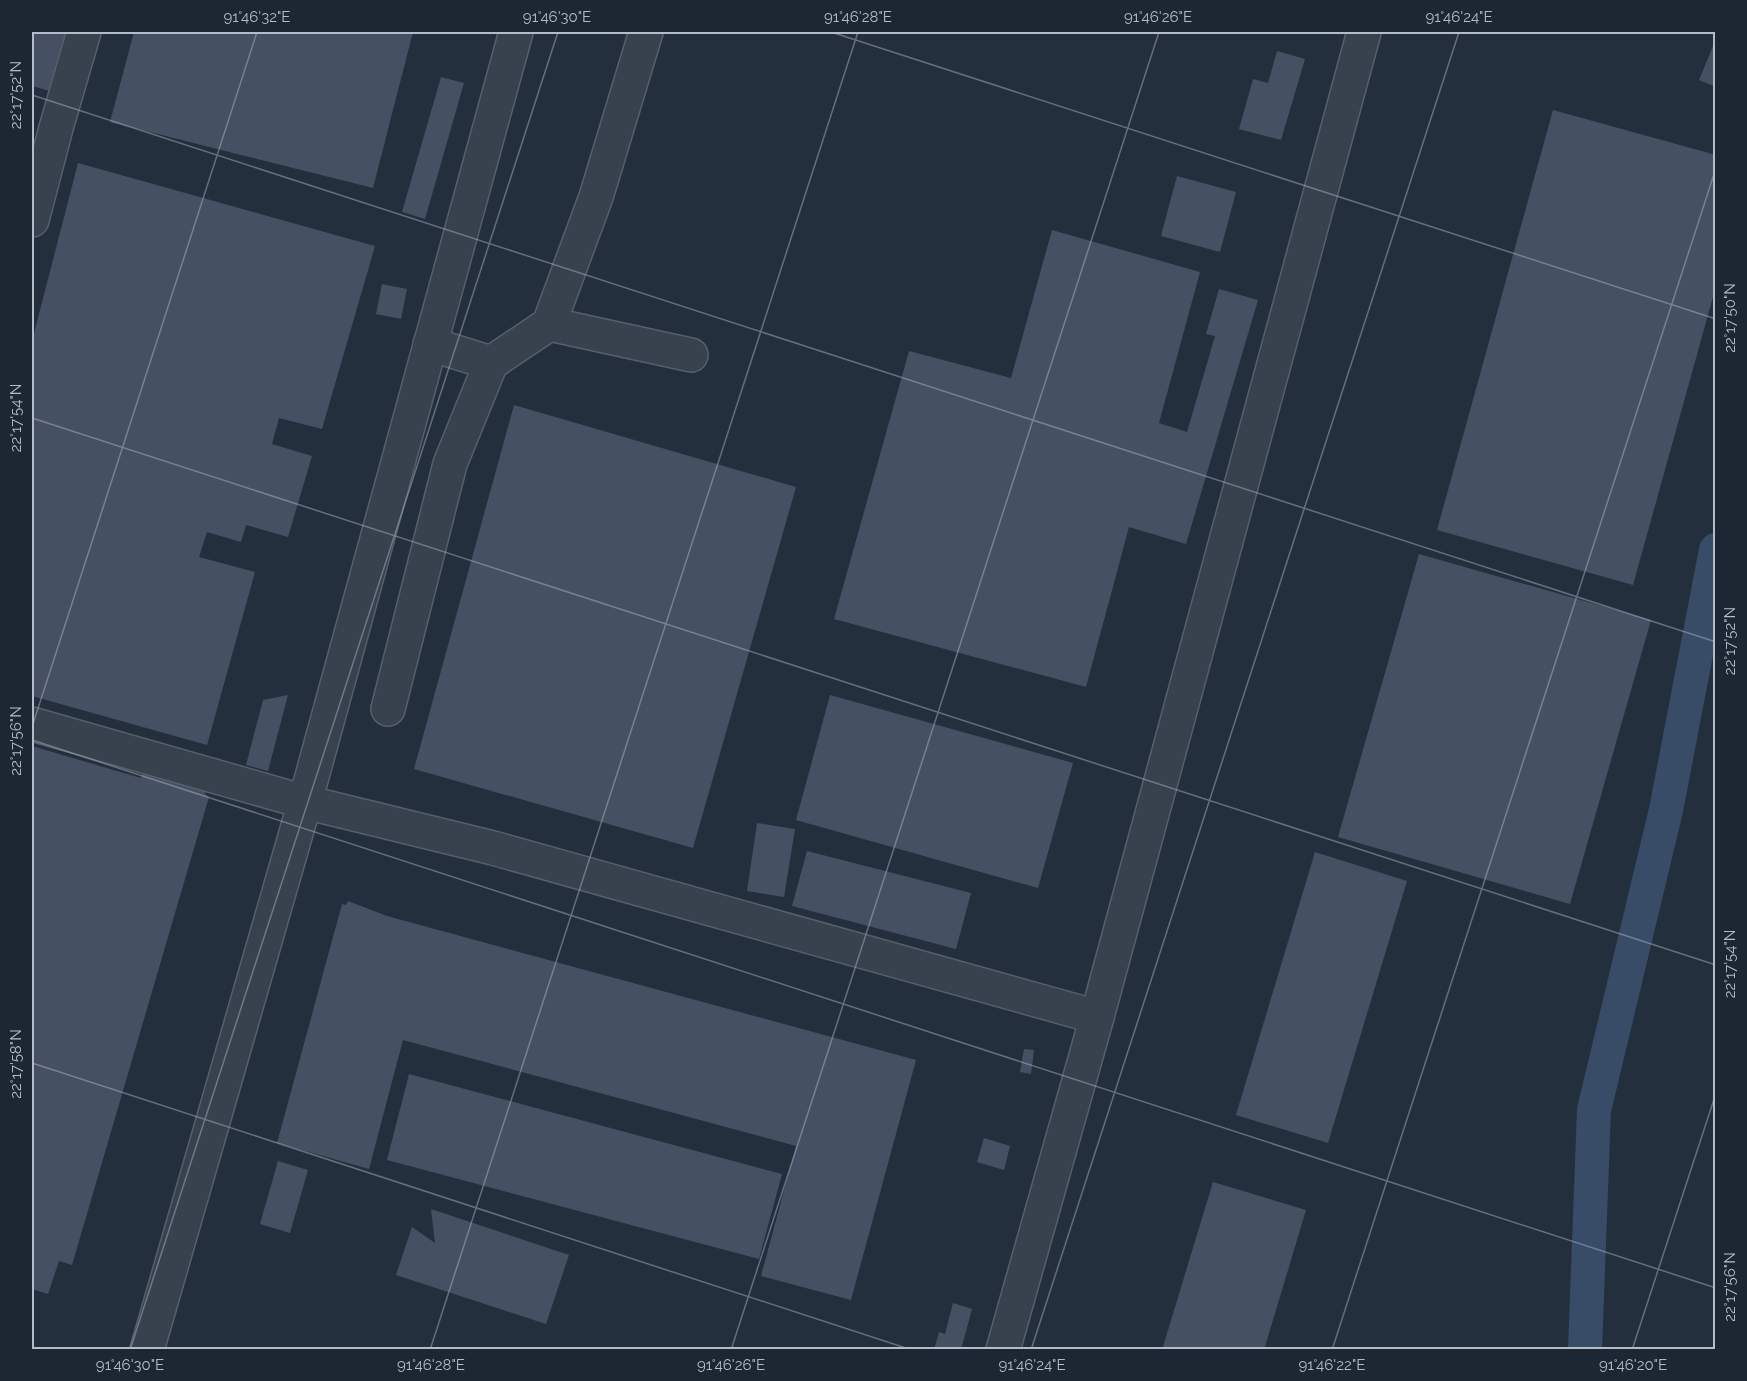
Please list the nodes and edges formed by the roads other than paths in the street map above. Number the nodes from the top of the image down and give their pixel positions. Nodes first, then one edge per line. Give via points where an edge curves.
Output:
1 (84, 32) edge
2 (516, 32) edge
3 (646, 32) edge
4 (1364, 32) edge
5 (32, 220) edge
6 (549, 324) junction
7 (430, 344) junction
8 (691, 355) dead end
9 (491, 363) junction
10 (388, 709) dead end
11 (32, 724) edge
12 (305, 802) junction
13 (1097, 1017) junction
14 (147, 1350) edge
15 (1003, 1350) edge

1 - 5 lane
2 - 7 lane
3 - 6 lane via 596,197
4 - 13 lane
6 - 8 lane
6 - 9 lane
7 - 9 lane
7 - 12 lane
9 - 10 lane via 450,464
11 - 12 lane
12 - 13 lane via 493,848
12 - 14 lane
13 - 15 lane

